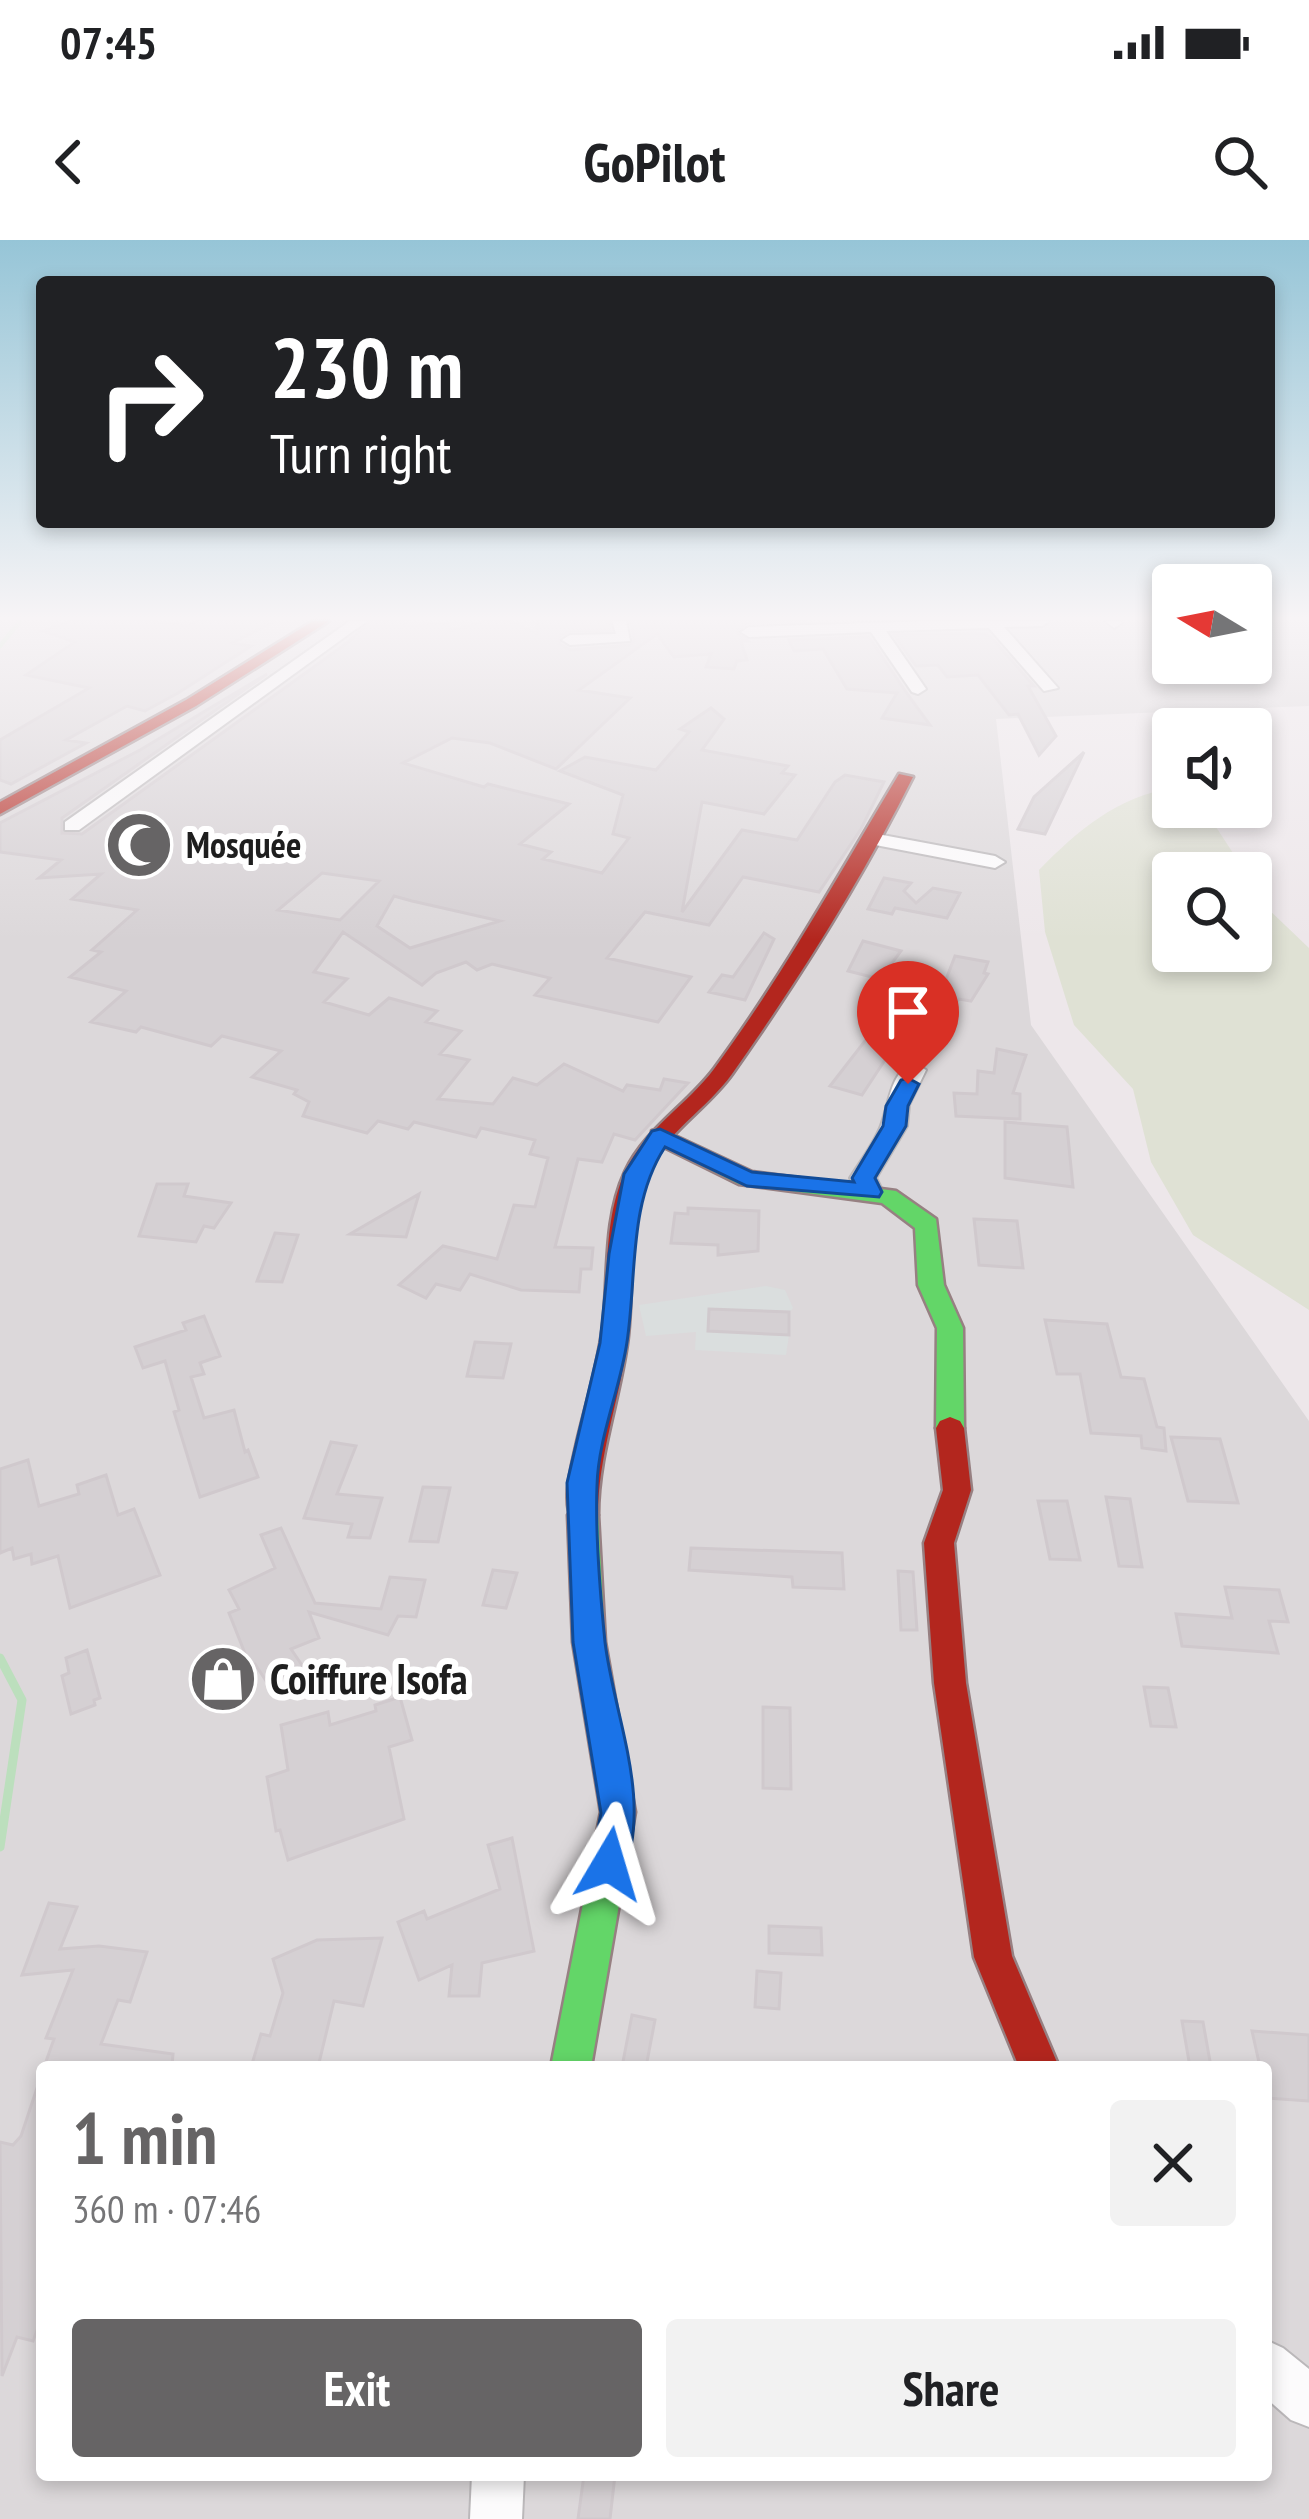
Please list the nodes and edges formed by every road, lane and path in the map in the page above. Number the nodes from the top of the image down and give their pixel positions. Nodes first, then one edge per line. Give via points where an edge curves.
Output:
1 (148, 727) edge
2 (210, 727) edge
3 (905, 777) dead end
4 (0, 808) edge
5 (72, 826) dead end
6 (872, 839) junction
7 (994, 862) dead end
8 (914, 1070) dead end
9 (660, 1136) junction
10 (870, 1192) junction
11 (572, 2061) edge
12 (1036, 2061) edge
13 (1272, 2370) edge
14 (1309, 2402) edge
15 (498, 2481) edge
16 (496, 2519) edge

1 - 4 main road
2 - 5 street
3 - 6 main road
6 - 7 street
6 - 9 main road via 718,1078
8 - 10 street via 863,1178
9 - 10 main road via 747,1179
9 - 11 main road via 636,1174 614,1343 582,1483 590,1642 618,1813
10 - 12 main road via 903,1204 927,1225 931,1285 950,1328 948,1413 958,1490 939,1543 950,1683 992,1957
13 - 14 street
15 - 16 street

